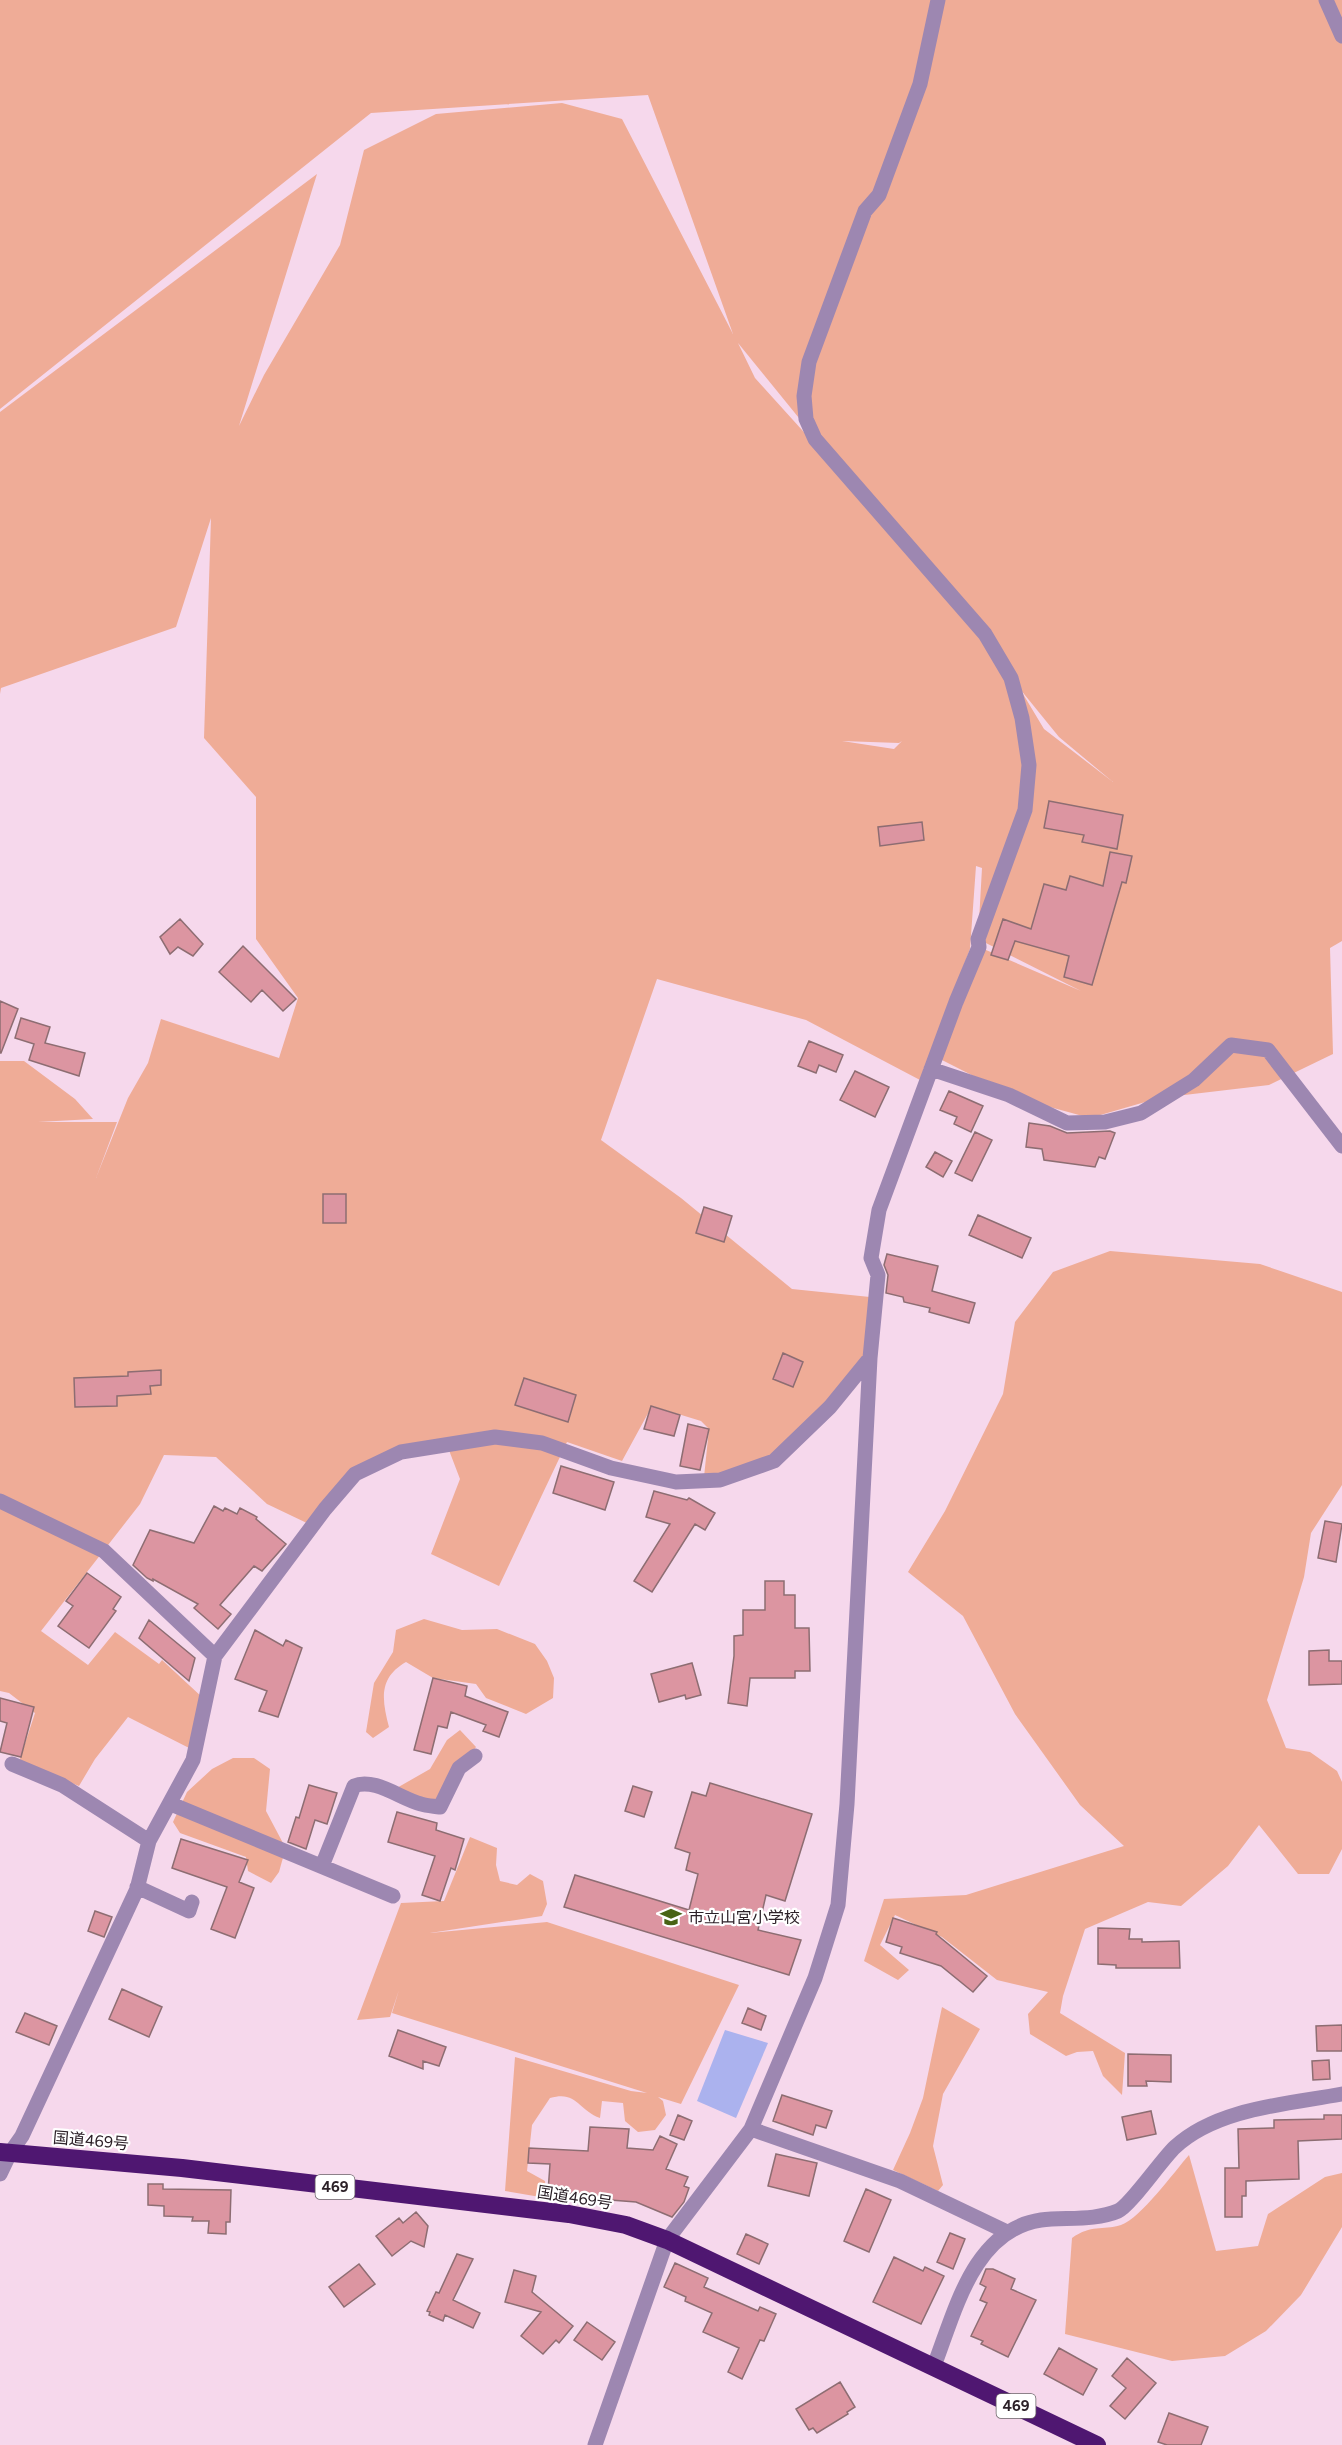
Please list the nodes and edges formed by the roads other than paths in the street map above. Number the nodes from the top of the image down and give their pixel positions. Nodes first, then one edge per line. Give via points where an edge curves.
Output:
1 (938, 0) edge
2 (1326, 0) edge
3 (1342, 36) edge
4 (931, 1069) junction
5 (1342, 1146) edge
6 (870, 1358) junction
7 (0, 1501) edge
8 (215, 1656) junction
9 (475, 1756) dead end
10 (12, 1764) dead end
11 (171, 1804) junction
12 (149, 1841) junction
13 (322, 1866) junction
14 (137, 1887) junction
15 (393, 1896) dead end
16 (192, 1902) dead end
17 (1342, 2094) edge
18 (752, 2129) junction
19 (5, 2152) edge
20 (0, 2174) edge
21 (1007, 2232) junction
22 (667, 2240) junction
23 (934, 2366) junction
24 (595, 2445) edge
25 (1097, 2445) edge

1 - 4 street via 920,84 879,195 865,211 821,326 809,362 804,396 806,419 815,439 985,634 1011,678 1022,718 1029,765 1024,810 978,939 979,947
2 - 3 street
4 - 5 street via 1009,1095 1067,1123 1105,1122 1141,1113 1194,1080 1231,1045 1268,1050
4 - 6 street via 879,1210 871,1258 878,1275
6 - 8 street via 830,1407 774,1461 720,1480 676,1482 611,1468 542,1443 495,1437 401,1452 355,1474
6 - 18 street via 847,1804 838,1905 815,1978
7 - 8 street via 104,1551
8 - 11 street via 194,1760
9 - 13 street via 459,1768 440,1807 420,1804 381,1787 354,1786
10 - 12 street via 62,1785
11 - 12 street
11 - 13 street
12 - 14 street
13 - 15 street
14 - 16 street via 189,1911
14 - 19 street via 22,2136
17 - 21 street via 1230,2115 1200,2130 1175,2146 1119,2211 1039,2221
18 - 21 street via 900,2181
18 - 22 street
19 - 20 street
19 - 22 highway, 国道469号 / 469 via 182,2168 568,2214 626,2225
21 - 23 street via 988,2249 972,2272
22 - 23 highway, 国道469号 / 469
22 - 24 street
23 - 25 highway, 国道469号 / 469

